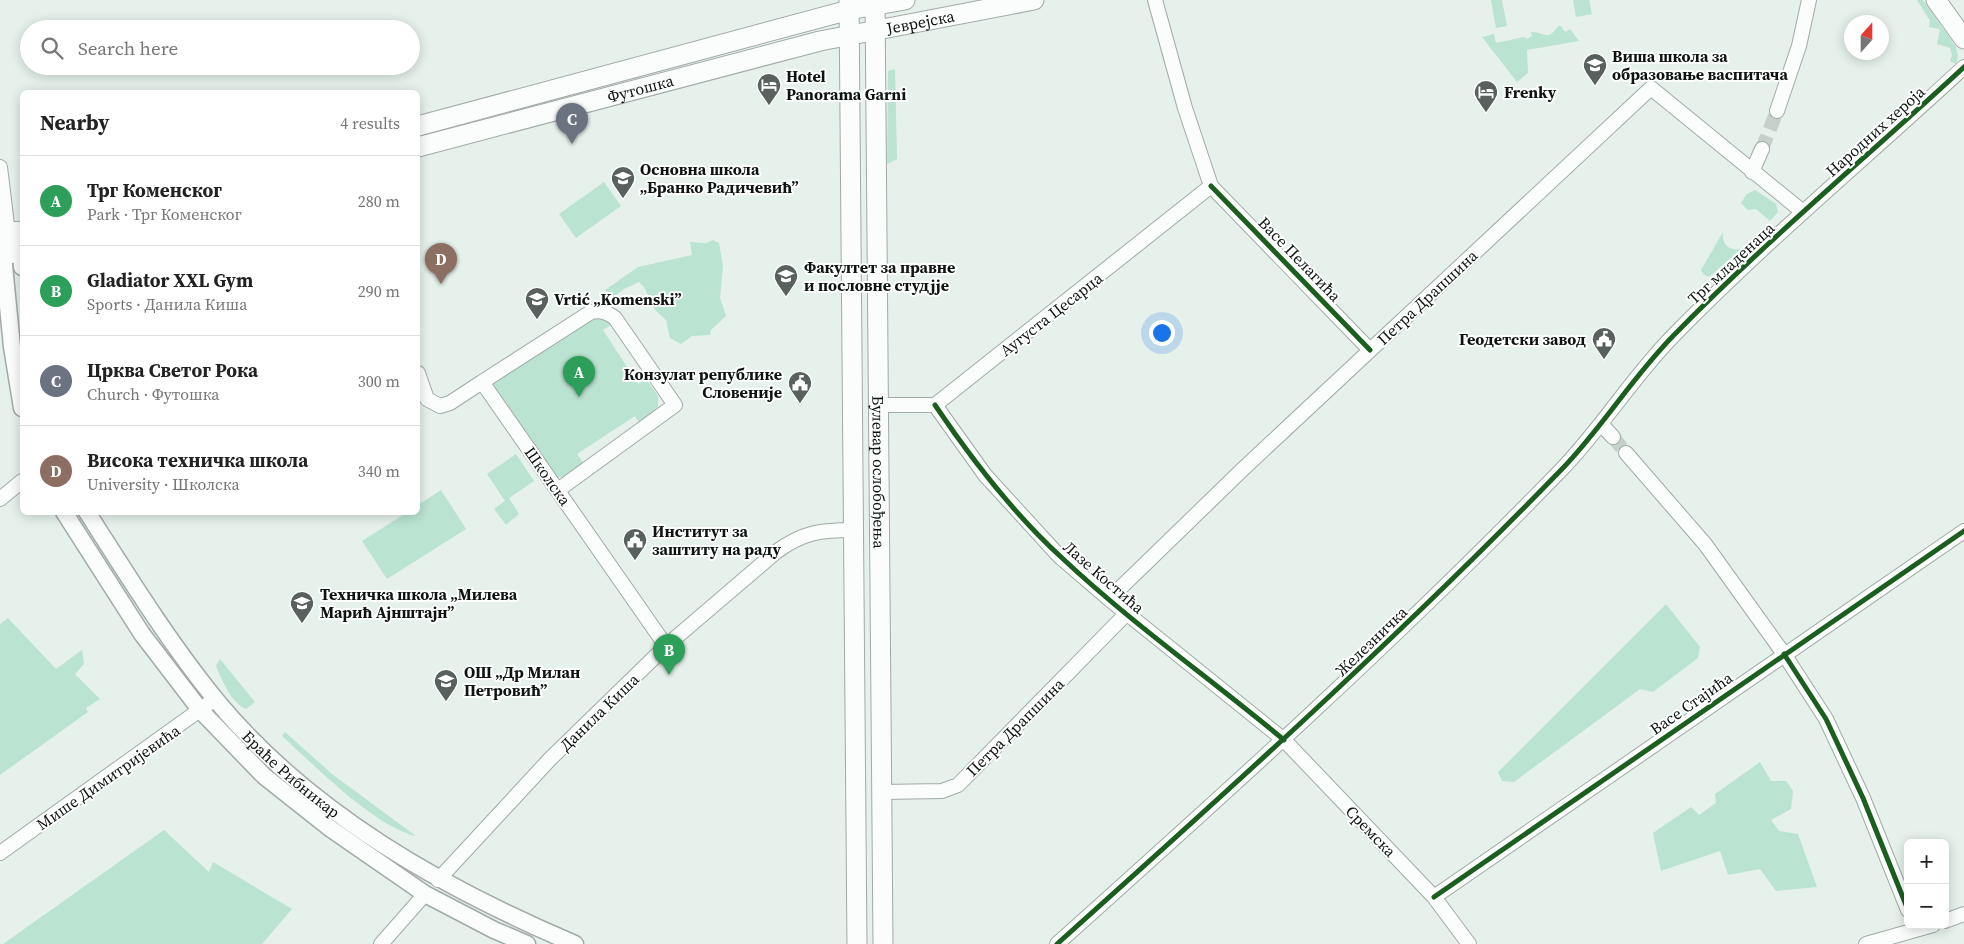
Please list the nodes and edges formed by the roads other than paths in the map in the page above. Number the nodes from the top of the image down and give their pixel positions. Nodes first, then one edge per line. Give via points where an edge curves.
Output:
1 (905, 0) edge
2 (1034, 0) edge
3 (1155, 0) edge
4 (1809, 0) edge
5 (1936, 0) edge
6 (862, 4) edge
7 (863, 32) junction
8 (1964, 39) edge
9 (1964, 67) edge
10 (1776, 111) tunnel mouth
11 (420, 125) edge
12 (420, 146) edge
13 (1762, 148) tunnel mouth
14 (0, 167) edge
15 (1752, 172) junction
16 (1211, 186) junction
17 (1803, 212) junction
18 (10, 232) edge
19 (14, 256) edge
20 (1676, 332) joint
21 (1370, 350) junction
22 (420, 379) edge
23 (482, 382) junction
24 (20, 400) edge
25 (879, 405) junction
26 (935, 405) junction
27 (1601, 424) junction
28 (1613, 437) tunnel mouth
29 (1626, 453) tunnel mouth
30 (20, 482) edge
31 (558, 490) junction
32 (3, 491) edge
33 (66, 515) edge
34 (89, 515) edge
35 (854, 530) junction
36 (1964, 531) edge
37 (1109, 599) junction
38 (1127, 613) junction
39 (666, 646) junction
40 (1784, 654) junction
41 (215, 699) junction
42 (201, 711) junction
43 (1284, 740) junction
44 (882, 792) junction
45 (0, 853) edge
46 (438, 880) junction
47 (425, 894) junction
48 (1434, 897) junction
49 (1904, 900) edge
50 (1964, 914) edge
51 (1949, 920) edge
52 (1455, 925) junction
53 (1924, 929) edge
54 (1912, 934) edge
55 (381, 944) edge
56 (527, 944) edge
57 (576, 944) edge
58 (858, 944) edge
59 (883, 944) edge
60 (1057, 944) edge
61 (1461, 944) edge
62 (1469, 944) edge
63 (1866, 944) edge

1 - 6 main road, Јеврејска
2 - 7 main road, Јеврејска
3 - 16 street, Васе Пелагића
4 - 10 street via 1799,46
5 - 8 main road
6 - 7 main road, Булевар ослобођења
6 - 7 main road, Булевар ослобођења
6 - 11 main road, Футошка
7 - 12 main road, Футошка
7 - 25 main road, Булевар ослобођења
7 - 35 main road, Булевар ослобођења
9 - 17 street, Народних хероја
13 - 15 street
14 - 18 street
15 - 17 street
15 - 21 street, Петра Драпшина via 1652,88
16 - 21 street, Васе Пелагића
16 - 26 street, Аугуста Цесарца
17 - 20 street, Трг младенаца
18 - 19 street
19 - 24 street via 16,383
20 - 27 street, Железничка
21 - 37 street, Петра Драпшина
22 - 23 street via 427,400 440,406
23 - 31 street, Школска
23 - 31 street via 591,312 608,312 615,318 675,405
25 - 26 street
25 - 44 main road, Булевар ослобођења
26 - 37 street, Лазе Костића via 966,450 1026,522 1060,557
27 - 28 street
27 - 43 street, Железничка via 1564,468
29 - 40 street via 1693,528
30 - 32 street
31 - 39 street, Школска
33 - 42 street, Браће Рибникар via 142,634
34 - 41 street, Браће Рибникар via 158,621
35 - 39 street, Данила Киша via 814,532 793,539
35 - 58 main road, Булевар ослобођења
36 - 40 street, Васе Стајића
37 - 38 street, Лазе Костића
38 - 43 street, Лазе Костића
38 - 44 street, Петра Драпшина via 958,785 942,791
39 - 46 street, Данила Киша via 550,759
40 - 48 street, Васе Стајића
40 - 49 street via 1826,719 1863,798
41 - 42 street, Мише Димитријевића
41 - 46 street, Браће Рибникар via 303,786 386,847
42 - 45 street, Мише Димитријевића
42 - 47 street, Браће Рибникар via 249,761 289,796
43 - 48 street, Сремска
43 - 60 street, Железничка
44 - 59 main road, Булевар ослобођења
46 - 57 street, Браће Рибникар
47 - 55 street
47 - 56 street, Браће Рибникар
48 - 52 street, Сремска
50 - 51 street
52 - 61 street, Сремска
52 - 62 street, Сремска
53 - 54 street
54 - 63 street

